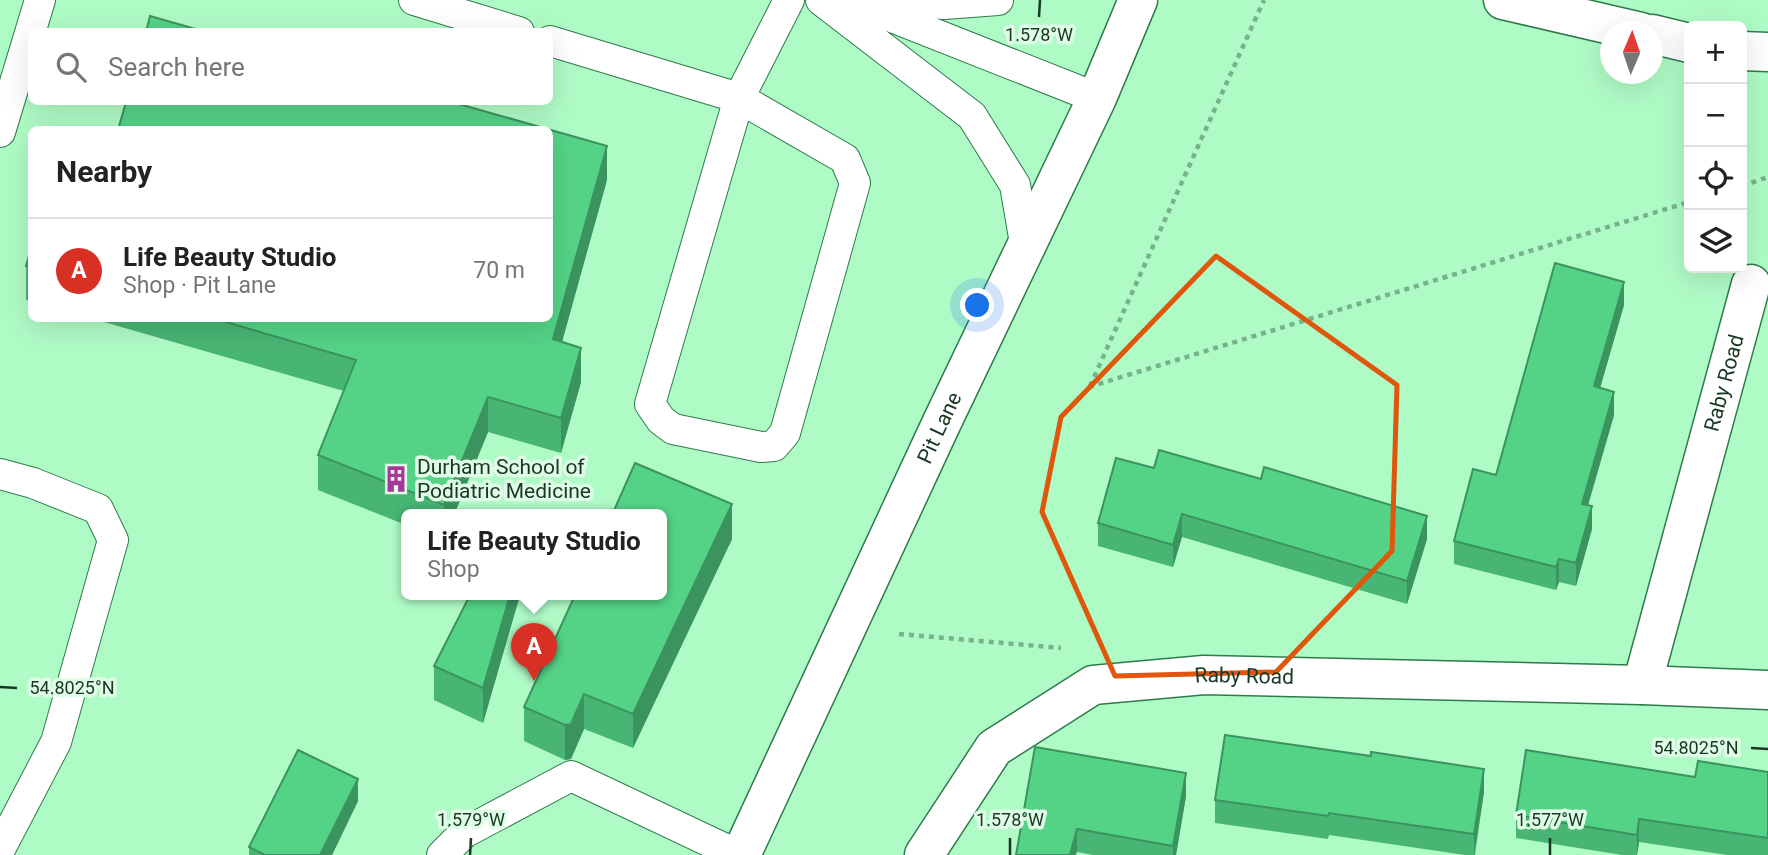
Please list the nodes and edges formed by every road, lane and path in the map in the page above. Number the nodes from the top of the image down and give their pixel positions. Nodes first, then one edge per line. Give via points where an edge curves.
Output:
1 (40, 0) edge
2 (414, 0) edge
3 (789, 0) edge
4 (821, 0) edge
5 (849, 0) edge
6 (902, 0) edge
7 (998, 0) edge
8 (1138, 0) edge
9 (1264, 0) edge
10 (1503, 0) edge
11 (1600, 22) edge
12 (32, 28) edge
13 (506, 28) edge
14 (1663, 36) edge
15 (28, 40) edge
16 (553, 42) edge
17 (1684, 42) edge
18 (1747, 51) edge
19 (1768, 52) edge
20 (739, 98) junction
21 (1097, 98) junction
22 (0, 132) edge
23 (1768, 177) edge
24 (1747, 184) edge
25 (1684, 204) edge
26 (1026, 249) junction
27 (1751, 284) dead end
28 (0, 474) edge
29 (845, 630) junction
30 (1093, 685) junction
31 (1642, 685) junction
32 (1768, 690) edge
33 (0, 849) edge
34 (15, 855) edge
35 (442, 855) edge
36 (740, 855) edge
37 (924, 855) edge

1 - 12 lane
2 - 13 lane
3 - 20 lane
4 - 26 lane via 972,117 1015,185
5 - 21 lane
6 - 7 lane via 944,4
8 - 21 street, Pit Lane
9 - 25 path via 1089,387
10 - 11 street
14 - 17 street
15 - 22 lane
16 - 20 lane
18 - 19 street
20 - 20 lane via 845,159 855,183 785,433 774,446 673,429 650,404
21 - 26 street, Pit Lane
23 - 24 path
26 - 29 street, Pit Lane
27 - 31 street, Raby Road
28 - 33 lane via 98,509 113,540 56,742
29 - 30 path via 1060,647
29 - 36 street, Pit Lane
30 - 31 street, Raby Road via 1204,675
30 - 37 street, Raby Road via 993,748
31 - 32 street, Raby Road
33 - 34 lane
35 - 36 lane via 464,833 571,776

